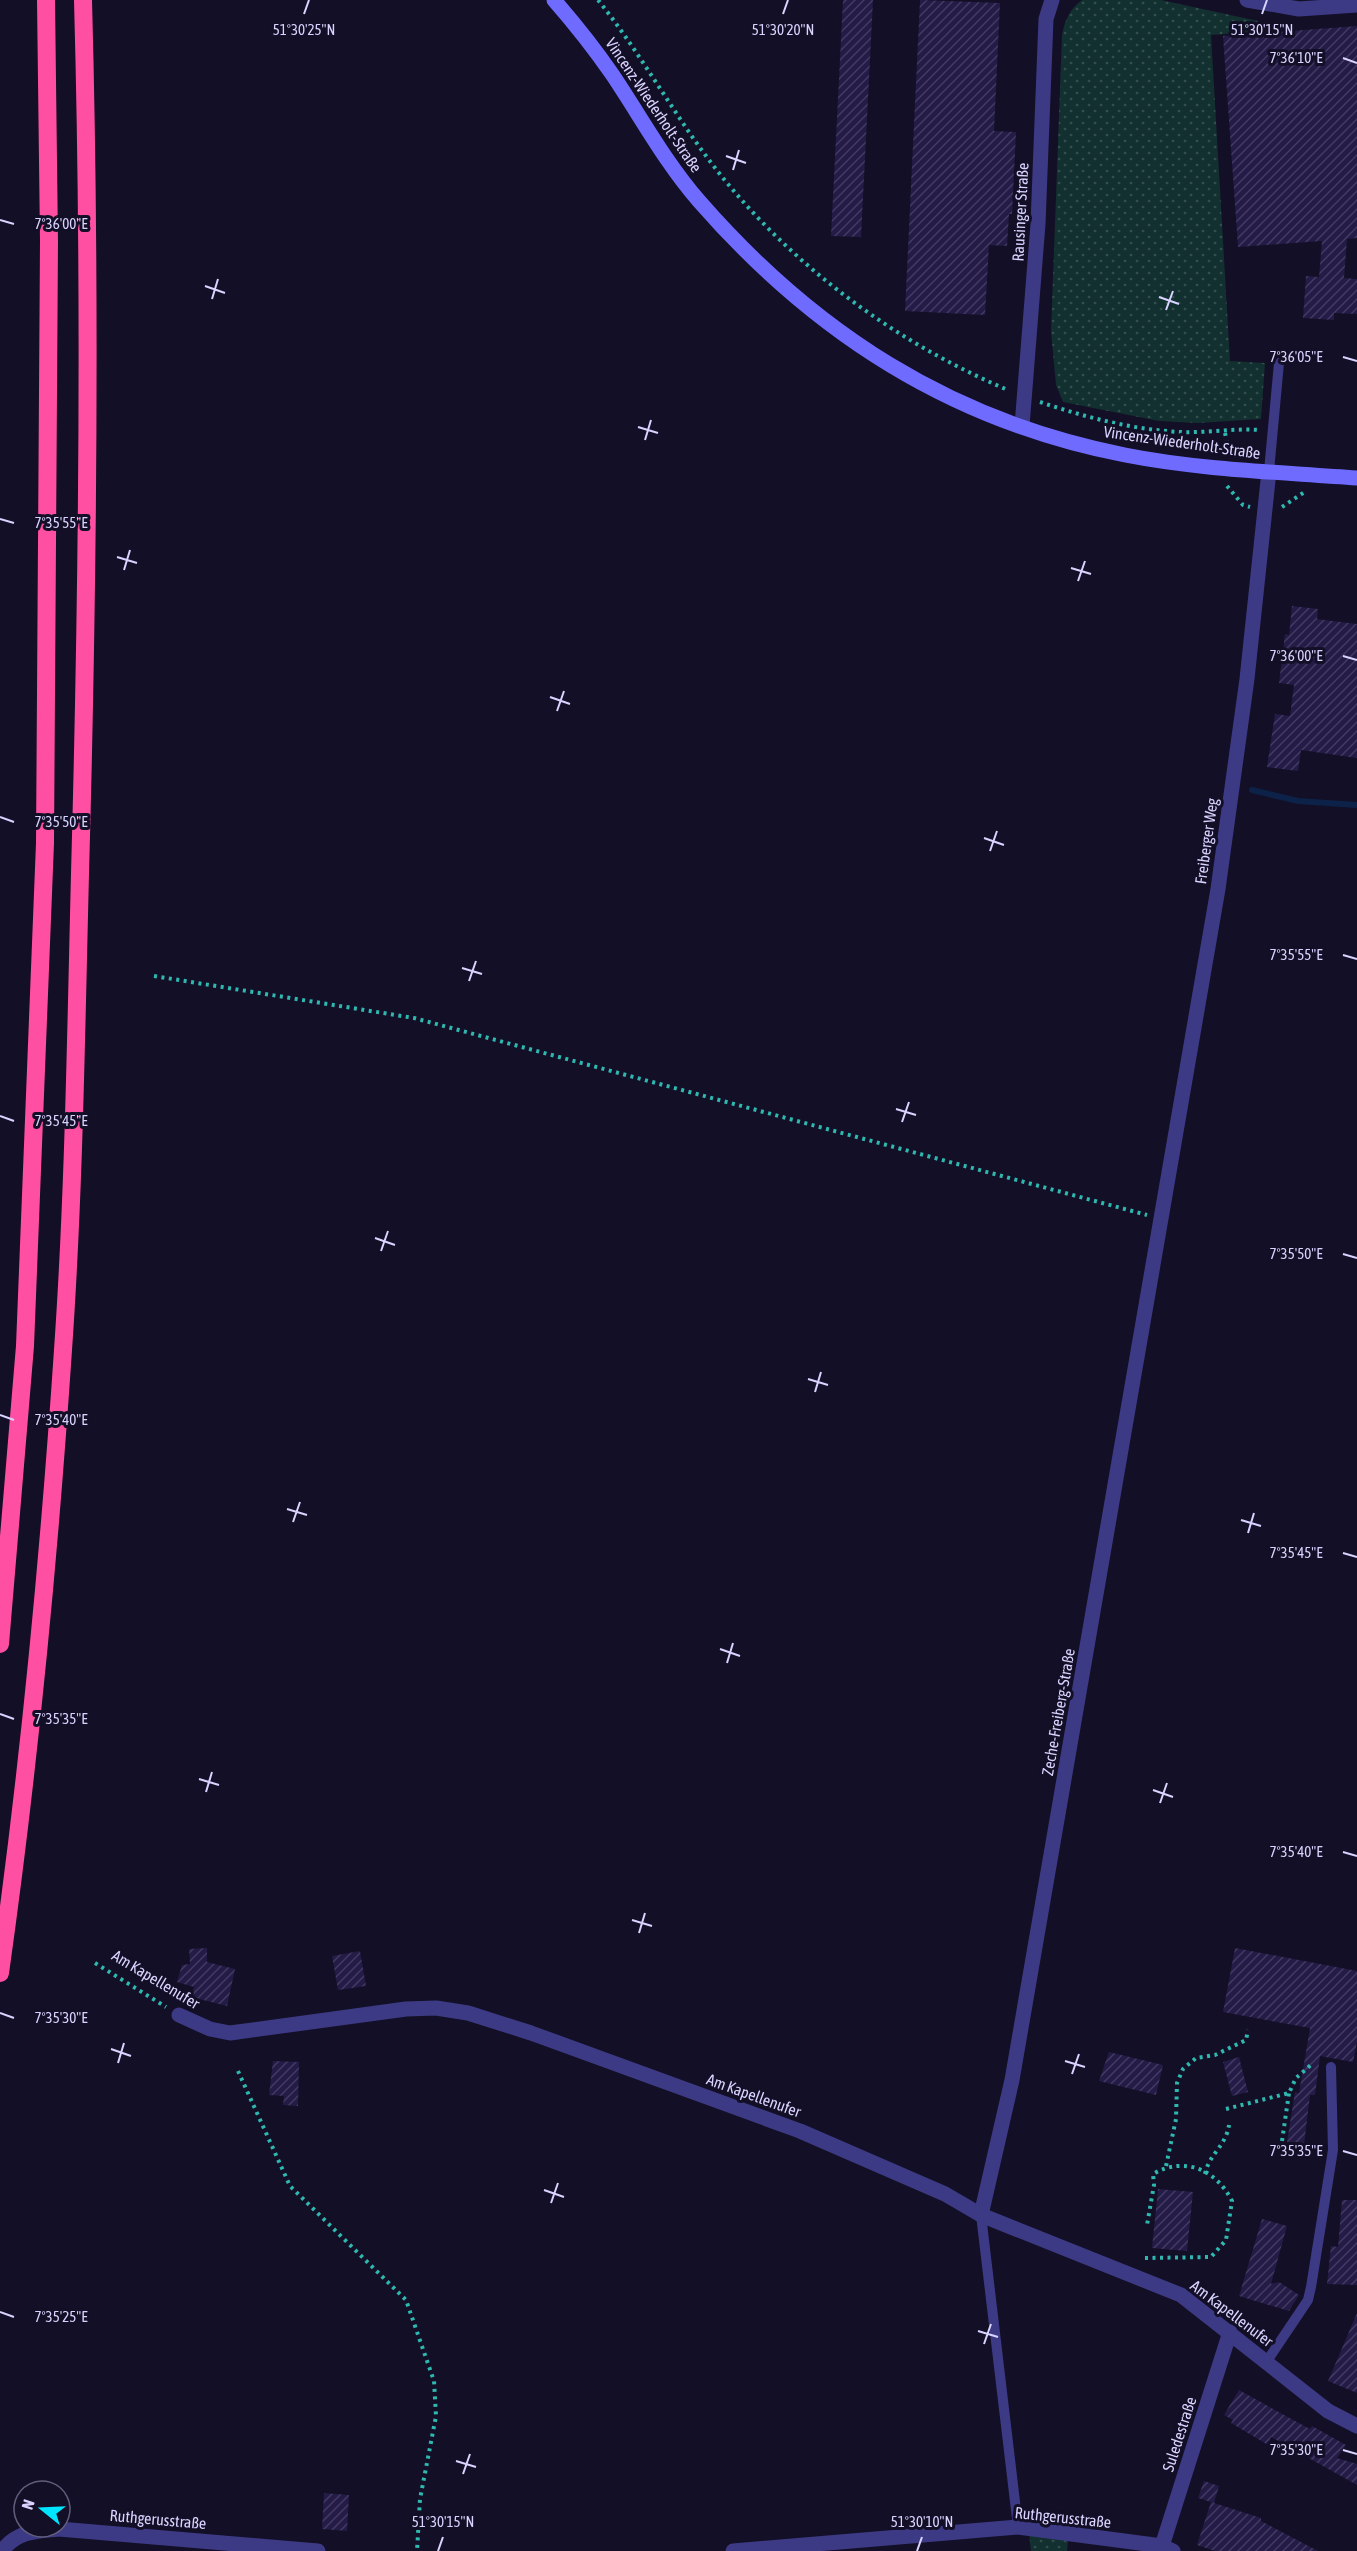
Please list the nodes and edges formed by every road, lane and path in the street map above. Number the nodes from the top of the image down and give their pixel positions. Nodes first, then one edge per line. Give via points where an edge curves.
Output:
1 (46, 0) edge
2 (83, 0) edge
3 (554, 0) edge
4 (598, 0) edge
5 (1052, 0) edge
6 (1247, 0) edge
7 (1299, 4) edge
8 (1357, 5) edge
9 (1279, 363) dead end
10 (1024, 397) junction
11 (1022, 426) junction
12 (1273, 430) junction
13 (1269, 471) junction
14 (1357, 478) edge
15 (154, 976) dead end
16 (1162, 1216) junction
17 (0, 1644) edge
18 (95, 1963) dead end
19 (0, 1973) edge
20 (179, 2015) joint
21 (1248, 2030) dead end
22 (1313, 2062) dead end
23 (1331, 2067) dead end
24 (238, 2071) dead end
25 (1289, 2093) junction
26 (1226, 2109) dead end
27 (1229, 2125) dead end
28 (1282, 2141) dead end
29 (1165, 2167) junction
30 (1205, 2174) junction
31 (981, 2215) junction
32 (1147, 2225) dead end
33 (1145, 2258) dead end
34 (1230, 2332) junction
35 (1267, 2361) junction
36 (1357, 2426) edge
37 (1018, 2527) junction
38 (1167, 2548) edge
39 (2, 2551) edge
40 (318, 2551) edge
41 (417, 2551) edge
42 (742, 2551) edge

1 - 17 highway via 49,241 45,843 25,1346
2 - 19 highway via 88,484 76,1043 64,1336 41,1612
3 - 11 street, Vincenz-Wiederholt-Straße via 612,74 669,164 731,237 776,282 816,316 916,380 972,408
4 - 10 path via 619,25 711,163 761,222 803,262 913,341
5 - 10 street, Rausinger Straße via 1046,20 1038,224
6 - 7 street
7 - 8 street
9 - 12 lane
10 - 11 street, Rausinger Straße
10 - 12 path via 1153,430
11 - 13 street, Vincenz-Wiederholt-Straße via 1126,455
12 - 13 lane
13 - 14 street, Vincenz-Wiederholt-Straße
13 - 16 street, Freiberger Weg via 1247,679 1222,856
15 - 16 path via 414,1018
16 - 31 street, Zeche-Freiberg-Straße via 1012,2080
18 - 20 path, Am Kapellenufer
20 - 31 street, Am Kapellenufer via 210,2029 230,2032 406,2009 468,2013 800,2131 945,2194
21 - 29 path via 1246,2040 1191,2061 1179,2075 1174,2128
22 - 25 path via 1296,2078
23 - 35 lane via 1333,2150 1308,2300
24 - 41 path via 290,2186 406,2300 434,2381 436,2416 420,2499
25 - 26 path
25 - 28 path
27 - 30 path via 1226,2140 1210,2159
29 - 30 path via 1184,2165
29 - 32 path via 1153,2174
30 - 33 path via 1224,2188 1232,2201 1223,2245 1211,2257
31 - 34 street, Am Kapellenufer via 1181,2295
31 - 37 lane
34 - 35 street, Am Kapellenufer
34 - 38 street, Suledestraße
35 - 36 street, Am Kapellenufer via 1328,2411
37 - 38 street, Ruthgerusstraße
37 - 42 street, Ruthgerusstraße
39 - 40 street, Ruthgerusstraße via 27,2532 59,2529

